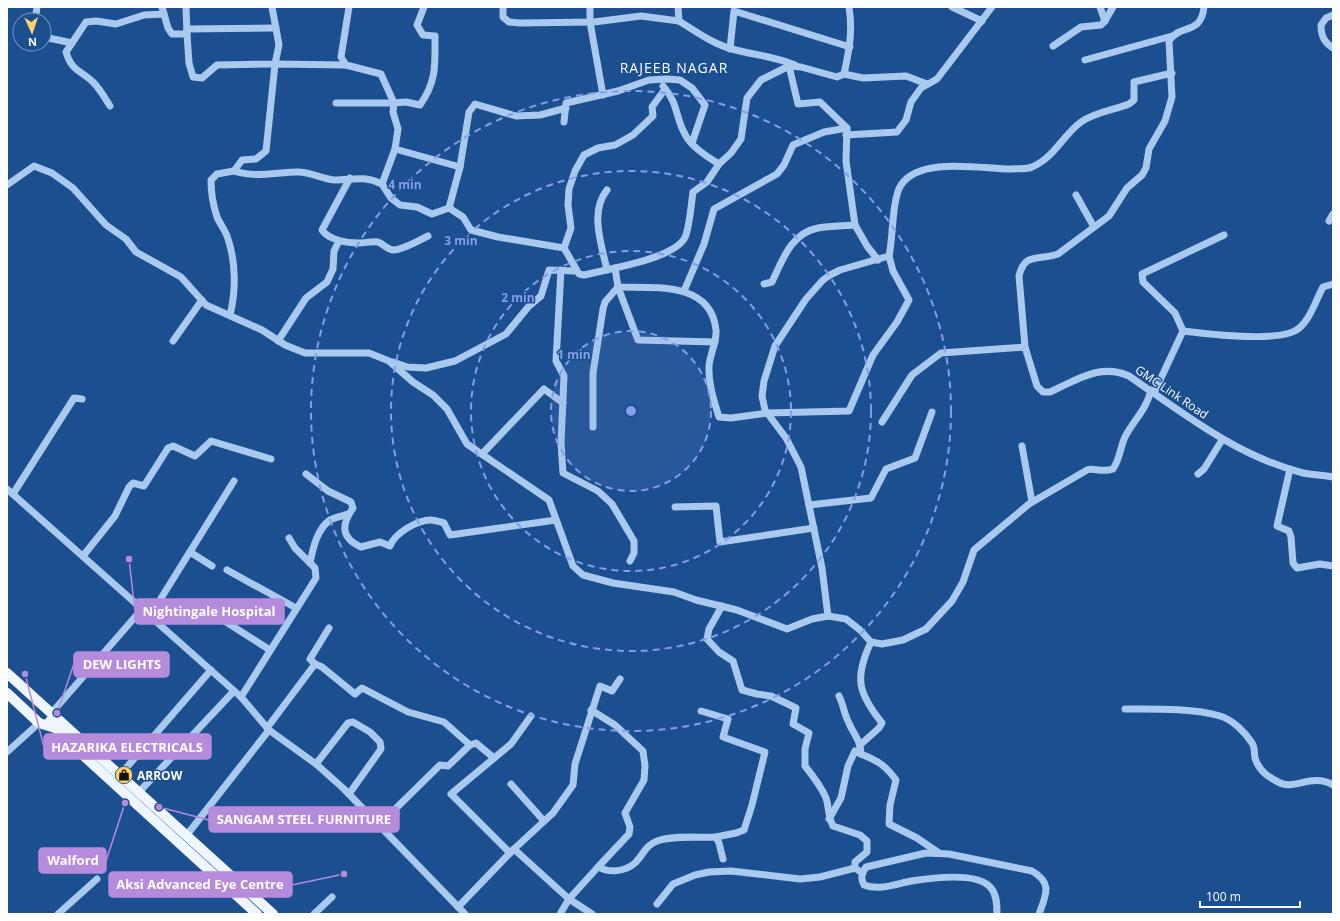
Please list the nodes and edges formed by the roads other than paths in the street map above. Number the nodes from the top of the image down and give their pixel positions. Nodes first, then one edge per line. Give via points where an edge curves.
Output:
1 (186, 7) edge
2 (272, 7) edge
3 (349, 7) edge
4 (424, 7) edge
5 (504, 7) edge
6 (590, 7) edge
7 (678, 7) edge
8 (849, 7) edge
9 (952, 7) edge
10 (992, 7) edge
11 (1100, 7) edge
12 (1113, 7) edge
13 (1204, 7) edge
14 (163, 10) edge
15 (1333, 15) edge
16 (679, 21) junction
17 (982, 21) junction
18 (1105, 21) junction
19 (590, 22) junction
20 (276, 28) junction
21 (187, 31) junction
22 (1172, 36) junction
23 (52, 38) edge
24 (72, 43) junction
25 (1052, 46) dead end
26 (850, 47) junction
27 (1333, 48) edge
28 (730, 49) junction
29 (1085, 60) dead end
30 (275, 64) junction
31 (346, 66) junction
32 (789, 66) junction
33 (801, 67) junction
34 (1172, 73) junction
35 (844, 74) junction
36 (657, 80) junction
37 (927, 84) junction
38 (665, 89) junction
39 (603, 95) junction
40 (336, 103) dead end
41 (394, 103) junction
42 (110, 106) dead end
43 (566, 108) junction
44 (564, 122) dead end
45 (846, 131) junction
46 (692, 143) junction
47 (395, 149) junction
48 (719, 164) junction
49 (460, 167) junction
50 (234, 171) junction
51 (350, 178) junction
52 (382, 184) junction
53 (7, 185) edge
54 (607, 190) dead end
55 (1076, 195) dead end
56 (449, 208) junction
57 (855, 225) junction
58 (1094, 227) junction
59 (1224, 235) dead end
60 (428, 236) dead end
61 (339, 241) junction
62 (564, 248) junction
63 (889, 256) junction
64 (878, 260) junction
65 (615, 268) junction
66 (561, 270) junction
67 (607, 270) junction
68 (575, 271) junction
69 (764, 284) dead end
70 (1333, 284) edge
71 (618, 287) junction
72 (684, 291) junction
73 (202, 300) junction
74 (230, 315) junction
75 (1183, 331) junction
76 (173, 341) dead end
77 (278, 341) junction
78 (715, 342) junction
79 (1025, 347) junction
80 (389, 361) junction
81 (1152, 392) junction
82 (82, 399) dead end
83 (563, 403) junction
84 (932, 412) dead end
85 (766, 413) junction
86 (882, 422) dead end
87 (593, 426) dead end
88 (1222, 440) junction
89 (1022, 446) dead end
90 (482, 454) junction
91 (271, 459) dead end
92 (1290, 469) junction
93 (306, 474) dead end
94 (1198, 474) dead end
95 (1333, 477) edge
96 (234, 481) dead end
97 (10, 491) edge
98 (1032, 502) junction
99 (809, 505) junction
100 (675, 507) dead end
101 (348, 514) junction
102 (556, 520) junction
103 (814, 528) junction
104 (289, 538) dead end
105 (190, 552) junction
106 (83, 556) junction
107 (630, 561) dead end
108 (310, 563) junction
109 (212, 566) dead end
110 (1333, 566) edge
111 (227, 570) dead end
112 (722, 606) junction
113 (142, 608) junction
114 (296, 608) junction
115 (212, 614) dead end
116 (150, 616) junction
117 (828, 616) junction
118 (329, 628) dead end
119 (871, 642) junction
120 (270, 650) junction
121 (315, 664) junction
122 (7, 665) edge
123 (211, 670) junction
124 (7, 674) edge
125 (620, 679) dead end
126 (7, 682) edge
127 (234, 691) junction
128 (7, 693) edge
129 (839, 696) dead end
130 (241, 697) junction
131 (1125, 709) dead end
132 (591, 710) junction
133 (701, 711) dead end
134 (47, 715) junction
135 (531, 716) dead end
136 (60, 727) junction
137 (268, 729) junction
138 (470, 745) junction
139 (860, 745) junction
140 (7, 752) edge
141 (861, 754) junction
142 (494, 758) junction
143 (316, 764) junction
144 (120, 775) junction
145 (511, 784) dead end
146 (1333, 784) edge
147 (139, 792) junction
148 (348, 794) junction
149 (829, 818) junction
150 (544, 821) junction
151 (379, 825) junction
152 (186, 836) junction
153 (716, 837) junction
154 (512, 851) junction
155 (939, 853) junction
156 (723, 859) dead end
157 (598, 867) junction
158 (855, 868) junction
159 (862, 873) junction
160 (97, 879) dead end
161 (332, 897) dead end
162 (569, 898) junction
163 (657, 904) dead end
164 (458, 907) junction
165 (58, 914) edge
166 (257, 914) edge
167 (273, 914) edge
168 (314, 914) edge
169 (465, 914) edge
170 (560, 914) edge
171 (592, 914) edge
172 (997, 914) edge
173 (1039, 914) edge

1 - 21 street
2 - 20 street
3 - 31 street via 341,57
4 - 41 street via 417,25 423,35 435,36 436,69 427,95 420,105
5 - 19 street via 503,17 509,22
6 - 19 street
7 - 16 street
8 - 26 street via 852,23
9 - 17 street
10 - 17 street
11 - 18 street
12 - 18 street
13 - 22 street via 1199,23
14 - 21 street via 172,34
14 - 24 street via 116,24 96,20 86,22
15 - 27 street via 1326,18 1321,25 1321,34 1326,44
16 - 19 street via 641,16
16 - 28 street
17 - 37 street via 937,79
18 - 25 street via 1101,26 1080,27
19 - 39 street
20 - 21 street
20 - 30 street via 279,44
21 - 30 street via 189,62 193,77 202,78 217,65
22 - 29 street
22 - 34 street, GMC Link Road via 1169,41
23 - 24 street
24 - 42 street via 66,52 69,61 75,70 92,81
26 - 28 street via 734,11
26 - 35 street
28 - 33 street via 777,57
30 - 31 street
30 - 50 street via 266,151 256,159 242,160
31 - 41 street via 381,74
32 - 33 street
32 - 45 street via 798,104 820,102
32 - 48 street via 762,80 747,98 741,139 732,153
33 - 35 street via 838,77
34 - 58 street, GMC Link Road via 1169,111 1149,149 1146,168 1127,188 1109,216
34 - 63 street via 1134,82 1134,100 1081,122 1052,152 1031,168 990,169 950,165 914,174 901,184 896,196
35 - 37 street via 863,78 906,76
36 - 38 street
36 - 39 street via 649,80
36 - 46 street via 680,80 692,88 705,105
37 - 45 street via 911,102 906,120 897,132
38 - 46 street via 677,110 686,138
38 - 62 street via 652,107 653,116 633,135 615,145 598,148 584,156 569,189 571,228
39 - 43 street via 566,103
40 - 41 street
41 - 47 street via 393,112 398,130
43 - 44 street
43 - 49 street via 540,115 516,116 475,104 469,112
45 - 57 street via 846,161
45 - 72 street via 824,132 793,145 777,174 714,209 704,244
46 - 48 street
47 - 49 street
47 - 52 street
48 - 65 street via 707,182 693,192 686,237 663,254
49 - 56 street
50 - 51 street via 261,174 299,172 334,180
50 - 74 street via 216,174 211,180 211,196 217,217 228,238 233,261 233,304
51 - 52 street via 371,179
51 - 61 street via 322,230 326,235
52 - 56 street via 391,198 400,205 417,207 432,214
53 - 73 street via 34,166 52,173 73,188 106,225 126,239 136,252 181,277
54 - 67 street via 598,209 598,225
55 - 58 street
56 - 62 street via 463,217 471,230
57 - 64 street
57 - 69 street via 816,228 801,235 783,257 772,282
58 - 79 street, GMC Link Road via 1058,254 1051,257 1036,257 1021,267 1019,276
59 - 75 street via 1142,274 1143,282 1175,313
60 - 61 street via 395,250 388,250 376,242
61 - 77 street via 334,251 333,270 327,282 306,298
62 - 68 street
63 - 64 street
63 - 85 street via 893,271 909,300 897,322 873,355 848,411
64 - 85 street via 830,275 806,299 775,346 764,381 762,396
65 - 67 street
65 - 71 street
66 - 68 street
66 - 80 street via 549,270 540,296 506,334 485,346 455,361 426,368 408,367
66 - 83 street via 556,361 564,376
67 - 68 street via 584,276
70 - 75 street via 1323,287 1306,320 1291,334 1235,337
71 - 72 street
71 - 78 street via 638,340
71 - 87 street via 605,302 603,309 593,373
72 - 78 street via 700,298 709,307 716,329
73 - 74 street via 206,305
73 - 76 street
74 - 77 street via 262,330
75 - 81 street
77 - 80 street via 305,353 369,354
78 - 85 street via 709,366 711,390 718,417 731,418
79 - 81 street, GMC Link Road via 1037,386 1043,392 1050,392 1094,373 1108,370 1118,370
79 - 86 street via 940,353 912,376
80 - 90 street via 447,409 467,444
81 - 88 street, GMC Link Road
81 - 98 street via 1149,402 1131,426 1118,461 1112,469 1098,472 1090,468
82 - 97 street via 74,398
83 - 90 street via 544,389
83 - 107 street via 560,443 563,473 598,491 612,504 634,541 634,553
84 - 99 street via 915,458 886,469 871,498
85 - 99 street via 796,455
88 - 92 street, GMC Link Road
88 - 94 street via 1204,469
89 - 98 street
90 - 102 street via 549,500
91 - 106 street via 211,441 195,456 173,446 168,448 144,486 133,483 129,487 115,516
92 - 95 street, GMC Link Road
92 - 110 street via 1277,526 1289,531 1293,564 1297,568 1320,564
93 - 101 street via 328,491 351,502 353,508
96 - 105 street
97 - 106 street
98 - 119 street via 974,550 963,582 952,601 926,630 903,640 882,644
99 - 103 street
100 - 103 street via 716,506 720,542
101 - 102 street via 346,537 361,547 380,542 390,546 392,541 411,526 431,520 444,523 450,535
101 - 108 street via 326,524 316,540
102 - 112 street via 573,566 583,575 613,583 674,592
103 - 117 street
104 - 108 street
105 - 109 street
105 - 116 street
106 - 113 street
108 - 114 street via 315,568 316,578
111 - 114 street
112 - 117 street via 787,629
112 - 149 street via 709,629 707,639 719,652 733,661 742,690 771,696 796,708 793,724 809,733 805,749 805,766 817,781 826,799
113 - 116 street
113 - 134 street
114 - 120 street
115 - 120 street
116 - 123 street
117 - 119 street via 846,619
118 - 121 street via 310,659
119 - 139 street via 861,670 860,684 866,701 882,723
120 - 130 street
121 - 137 street
121 - 138 street via 355,694 362,688 408,712 444,722
122 - 134 main road
123 - 127 street
123 - 144 street
124 - 134 main road
125 - 132 street via 612,691 600,686
126 - 134 main road
127 - 130 street
127 - 147 street
128 - 134 main road
129 - 139 street
130 - 137 street
131 - 146 street via 1170,710 1221,716 1245,733 1254,745 1260,771 1282,784 1324,779
132 - 150 street via 575,764 573,785
132 - 157 street via 615,724 643,751 645,766 644,780 625,813 630,827 629,834
133 - 153 street via 728,719 724,737 765,752 744,830
134 - 136 main road
134 - 136 main road
134 - 140 street
135 - 142 street via 511,744
136 - 144 main road
136 - 166 main road via 69,742
137 - 143 street
137 - 152 street
138 - 142 street via 476,743
138 - 151 street via 448,766 440,765
139 - 141 street
141 - 149 street via 854,751 841,798
141 - 155 street via 874,758 886,767 896,780 889,824
142 - 154 street via 450,794
143 - 148 street
143 - 148 street via 348,723 353,722 370,732 380,742 381,749
144 - 147 main road
145 - 150 street
147 - 152 main road
148 - 151 street
149 - 158 street via 833,826 860,835 867,841 867,852 855,862
150 - 154 street
151 - 164 street
152 - 167 main road
153 - 156 street
153 - 157 street via 668,838 656,841 646,848 635,863 621,870 607,872
154 - 162 street
154 - 164 street
155 - 159 street via 926,853 866,867
155 - 173 street via 1032,871 1042,877 1047,888
157 - 162 street
158 - 159 street
158 - 163 street via 800,879 731,871 709,872 674,884
159 - 172 street via 861,880 864,885 874,888 951,877 977,878 991,887 996,900
160 - 165 street
161 - 168 street
162 - 170 street
162 - 171 street
164 - 169 street

